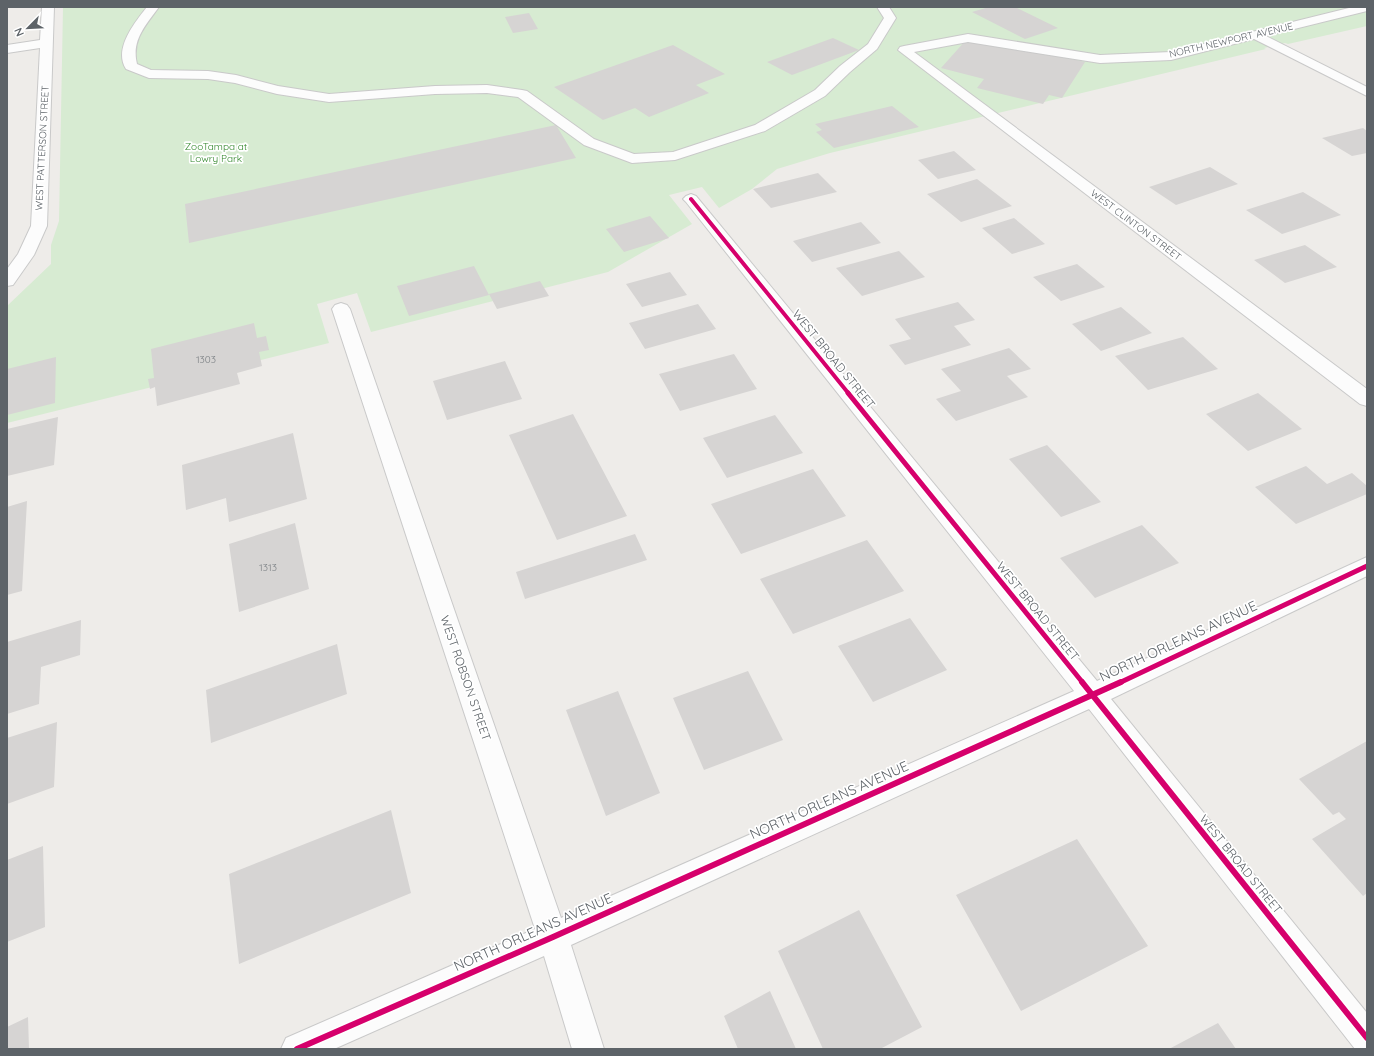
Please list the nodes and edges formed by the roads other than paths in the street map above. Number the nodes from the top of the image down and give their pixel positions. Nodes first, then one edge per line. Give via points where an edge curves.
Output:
1 (48, 7) edge
2 (154, 7) edge
3 (883, 7) edge
4 (1367, 7) edge
5 (1255, 35) junction
6 (47, 42) junction
7 (7, 49) edge
8 (904, 50) joint
9 (1367, 92) edge
10 (691, 199) dead end
11 (7, 281) edge
12 (341, 309) dead end
13 (1367, 399) edge
14 (1367, 566) edge
15 (1093, 695) junction
16 (553, 937) junction
17 (1367, 1038) edge
18 (297, 1049) edge
19 (588, 1049) edge

1 - 6 street, WEST PATTERSON STREET
2 - 3 street via 136,29 128,54 131,66 150,74 236,78 277,90 329,98 435,90 487,89 522,94 589,142 632,159 674,156 760,128 820,93 873,46 890,18
4 - 5 street, NORTH NEWPORT AVENUE
5 - 8 street, NORTH NEWPORT AVENUE via 1171,56 1100,59 968,38
5 - 9 street
6 - 7 street
6 - 11 street, WEST PATTERSON STREET via 39,226 26,256
8 - 13 street, WEST CLINTON STREET
10 - 15 street, WEST BROAD STREET
12 - 16 street, WEST ROBSON STREET
14 - 15 street, NORTH ORLEANS AVENUE
15 - 16 street, NORTH ORLEANS AVENUE
15 - 17 street, WEST BROAD STREET
16 - 18 street, NORTH ORLEANS AVENUE
16 - 19 street, WEST ROBSON STREET

